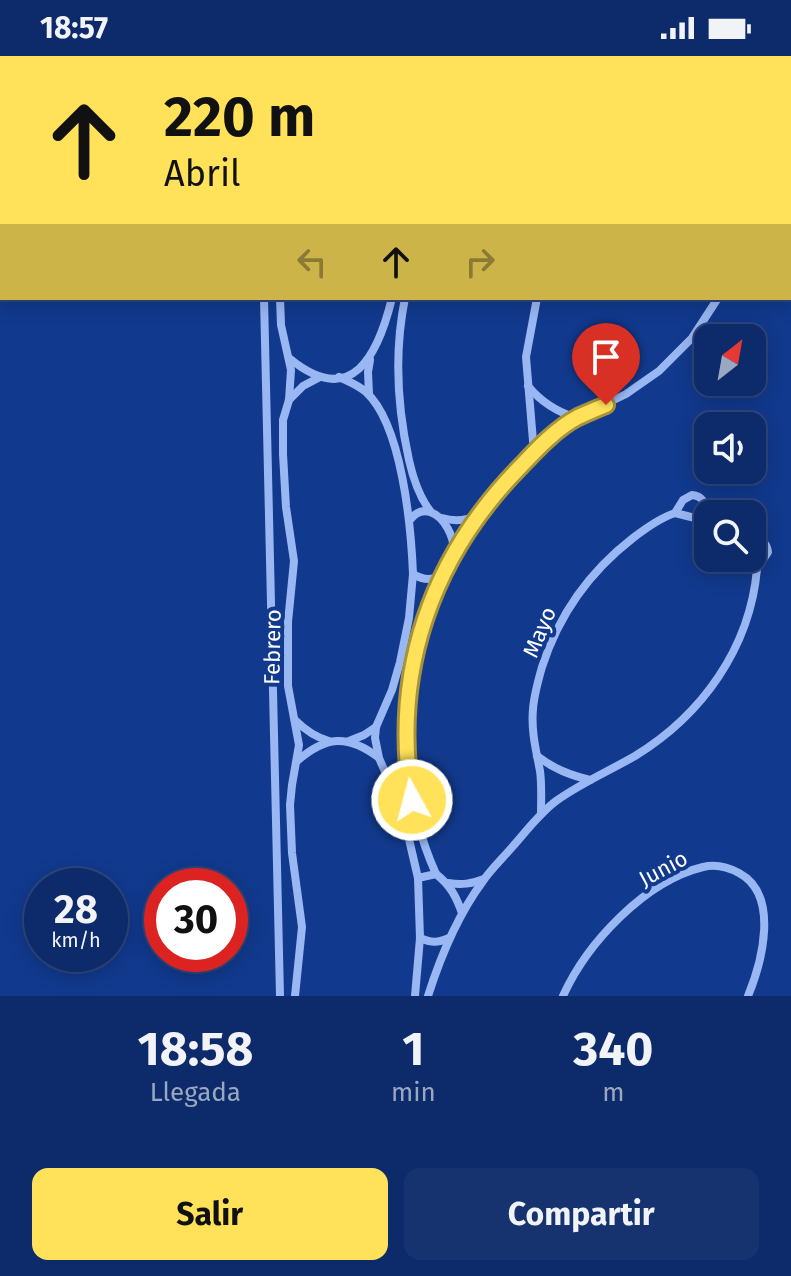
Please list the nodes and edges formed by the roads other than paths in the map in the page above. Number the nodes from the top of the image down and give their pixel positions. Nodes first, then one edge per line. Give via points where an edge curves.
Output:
1 (264, 300) edge
2 (280, 300) edge
3 (391, 300) edge
4 (405, 300) edge
5 (537, 300) edge
6 (717, 300) edge
7 (384, 326) junction
8 (400, 329) junction
9 (371, 356) junction
10 (288, 357) junction
11 (320, 377) junction
12 (339, 377) junction
13 (527, 385) junction
14 (369, 394) junction
15 (289, 400) junction
16 (577, 418) junction
17 (401, 422) junction
18 (388, 427) junction
19 (534, 453) junction
20 (431, 512) junction
21 (675, 513) dead end
22 (479, 515) junction
23 (442, 518) junction
24 (410, 520) junction
25 (455, 553) junction
26 (756, 572) edge
27 (413, 574) junction
28 (441, 576) junction
29 (392, 690) junction
30 (408, 694) junction
31 (294, 719) junction
32 (376, 727) junction
33 (329, 741) junction
34 (349, 741) junction
35 (537, 756) junction
36 (379, 758) junction
37 (297, 761) junction
38 (590, 780) junction
39 (410, 787) junction
40 (394, 792) junction
41 (541, 814) junction
42 (436, 874) junction
43 (418, 878) junction
44 (485, 878) junction
45 (448, 883) junction
46 (462, 913) junction
47 (420, 938) junction
48 (449, 938) junction
49 (280, 996) edge
50 (295, 996) edge
51 (415, 996) edge
52 (428, 996) edge
53 (563, 996) edge
54 (748, 996) edge

1 - 49 street
2 - 10 street, Febrero
3 - 7 street
4 - 8 street
5 - 13 street via 526,357
6 - 16 street via 692,338 659,371
7 - 8 street
7 - 9 street
8 - 17 street
9 - 12 street via 353,373
9 - 14 street
10 - 11 street
10 - 15 street, Febrero
11 - 12 street
11 - 15 street
12 - 14 street
13 - 16 street via 549,406
13 - 19 street
14 - 18 street
15 - 31 street, Febrero via 283,454 294,561 288,622
16 - 19 street
17 - 18 street
17 - 20 street via 420,494
18 - 24 street
19 - 22 street
20 - 23 street
20 - 24 street via 421,511
21 - 35 street, Mayo via 642,531 605,562 565,614 533,706
22 - 23 street via 464,521
22 - 25 street
23 - 25 street
24 - 27 street
25 - 28 street
26 - 38 street via 736,646 704,697 656,743
27 - 28 street via 431,580
27 - 29 street
28 - 30 street via 426,612
29 - 30 street
29 - 32 street
30 - 39 street
31 - 33 street
31 - 37 street, Febrero
32 - 34 street
32 - 36 street
33 - 34 street
33 - 37 street
34 - 36 street
35 - 38 street
35 - 41 street, Mayo
36 - 40 street
37 - 50 street, Febrero via 290,835 302,927
38 - 41 street
39 - 40 street
39 - 42 street
40 - 43 street
41 - 44 street
42 - 43 street
42 - 45 street
43 - 47 street
44 - 45 street via 473,884
44 - 46 street
45 - 46 street
46 - 48 street
47 - 48 street
47 - 51 street
48 - 52 street
53 - 54 street, Junio via 594,945 623,914 672,880 715,866 744,876 761,903 762,948

